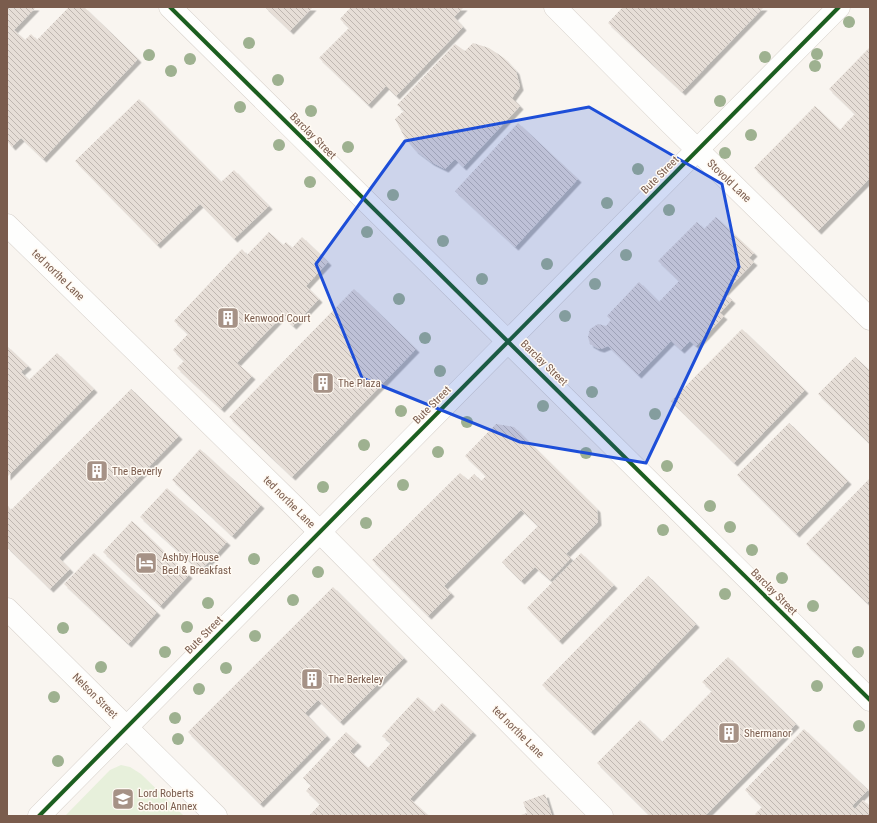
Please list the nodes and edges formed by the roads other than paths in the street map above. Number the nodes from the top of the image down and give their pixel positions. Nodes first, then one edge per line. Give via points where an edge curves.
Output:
1 (170, 7) edge
2 (555, 7) edge
3 (839, 7) edge
4 (700, 148) junction
5 (7, 225) edge
6 (870, 319) edge
7 (508, 341) junction
8 (319, 532) junction
9 (7, 609) edge
10 (870, 700) edge
11 (126, 727) junction
12 (39, 816) edge
13 (216, 816) edge
14 (602, 816) edge

1 - 7 street, Barclay Street
2 - 4 street, Stovold Lane
3 - 4 street, Bute Street
4 - 6 street, Stovold Lane
4 - 7 street, Bute Street
5 - 8 street, ted northe Lane
7 - 8 street, Bute Street
7 - 10 street, Barclay Street
8 - 11 street, Bute Street
8 - 14 street, ted northe Lane
9 - 11 street, Nelson Street
11 - 12 street, Bute Street
11 - 13 street, Nelson Street

